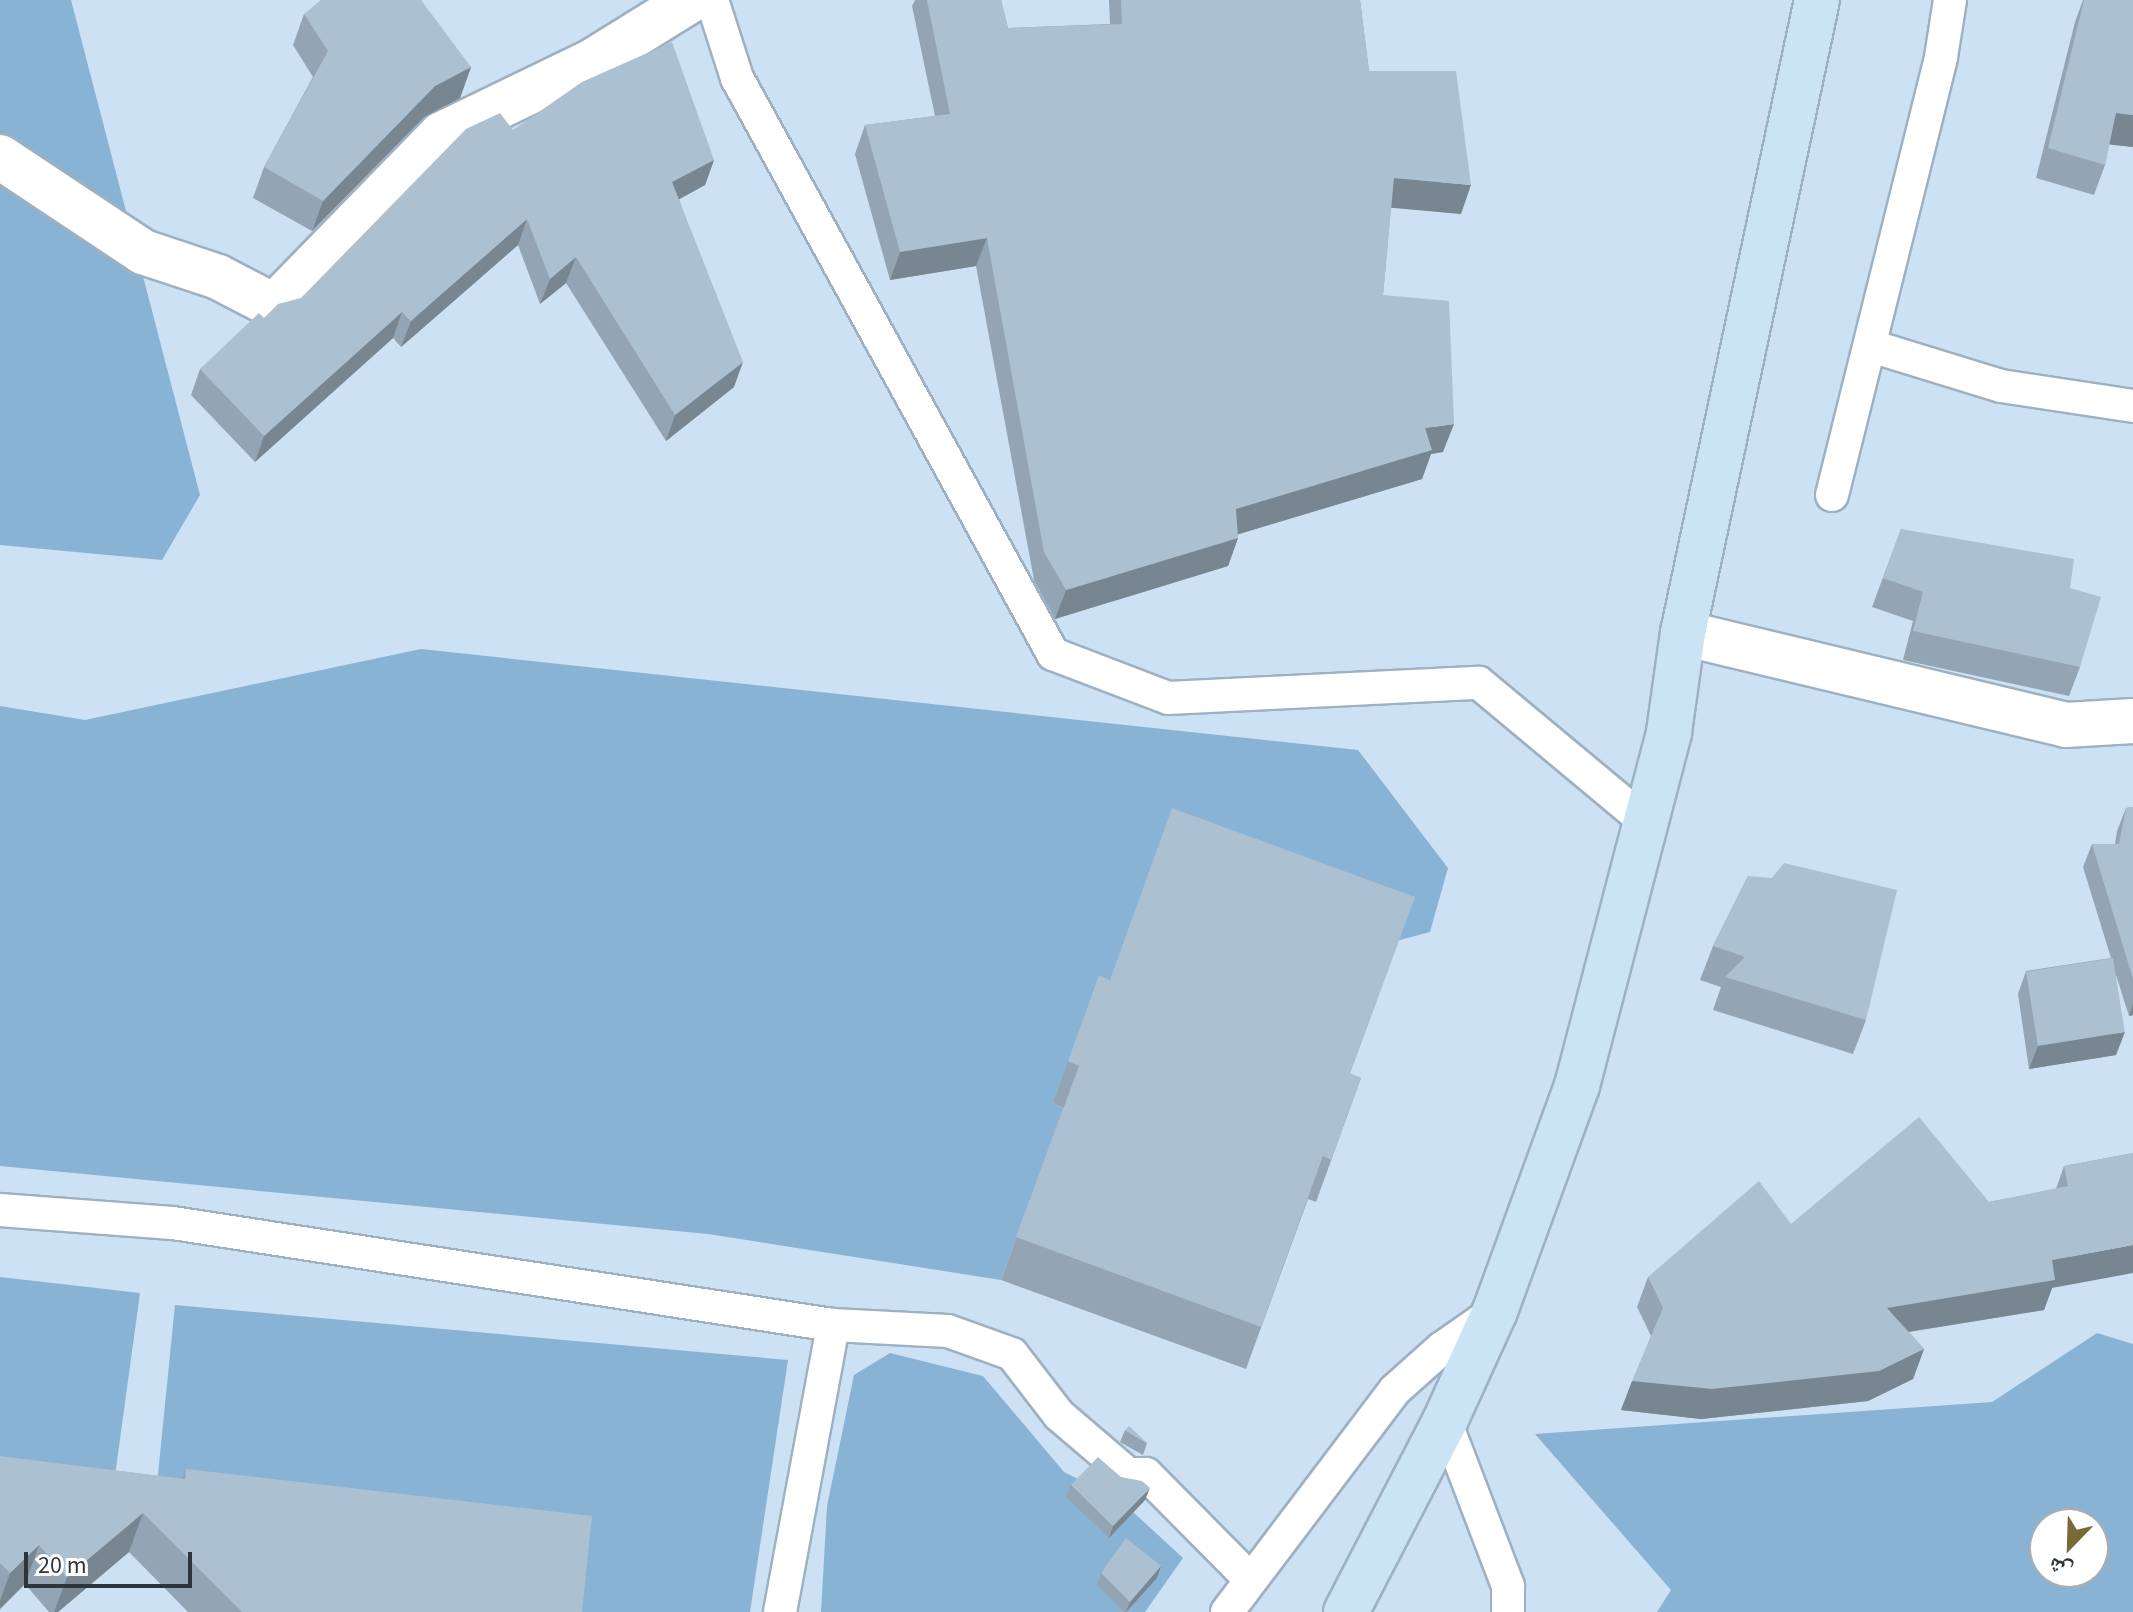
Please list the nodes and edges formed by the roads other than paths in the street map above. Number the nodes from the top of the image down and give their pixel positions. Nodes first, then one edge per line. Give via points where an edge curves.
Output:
1 (691, 0) edge
2 (712, 0) edge
3 (1950, 0) edge
4 (1810, 1) edge
5 (0, 157) edge
6 (1871, 346) junction
7 (2133, 406) edge
8 (1832, 495) dead end
9 (1683, 633) junction
10 (2133, 721) edge
11 (1646, 822) junction
12 (0, 1210) edge
13 (1495, 1311) junction
14 (833, 1325) junction
15 (1445, 1421) junction
16 (1250, 1579) junction
17 (780, 1612) edge
18 (1227, 1612) edge
19 (1346, 1612) edge
20 (1508, 1612) edge

1 - 5 street via 591,62 442,134 274,306 218,277 143,252
2 - 11 lane via 737,78 1053,654 1168,698 1479,683
3 - 6 lane
4 - 9 main road
6 - 7 lane via 2001,386
6 - 8 lane
9 - 10 street via 2066,725
9 - 11 main road via 1669,732
11 - 13 main road via 1577,1086
12 - 14 lane via 173,1223
13 - 15 main road
13 - 16 lane via 1395,1390
14 - 16 lane via 948,1331 1012,1354 1059,1415 1128,1474 1146,1474
14 - 17 lane
15 - 19 main road
15 - 20 lane via 1508,1586
16 - 18 lane

